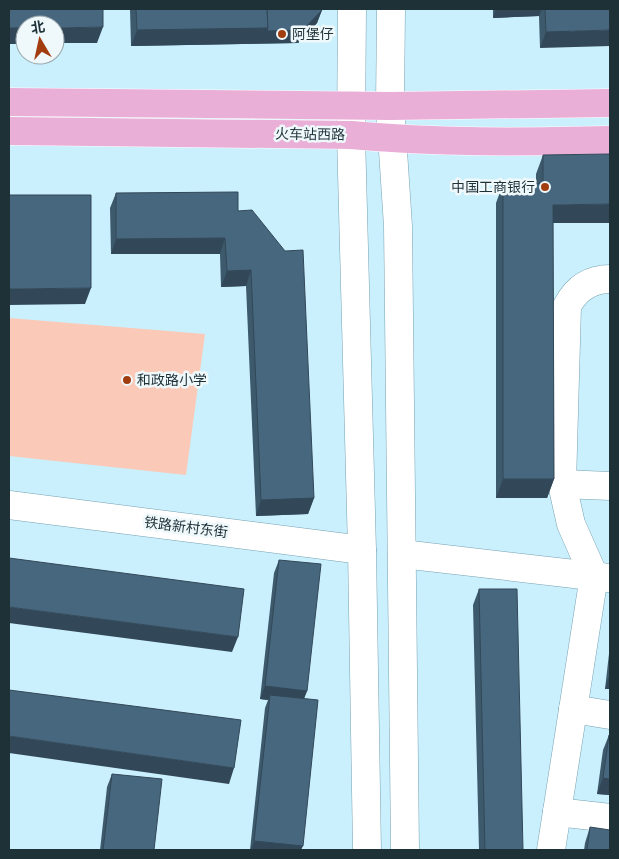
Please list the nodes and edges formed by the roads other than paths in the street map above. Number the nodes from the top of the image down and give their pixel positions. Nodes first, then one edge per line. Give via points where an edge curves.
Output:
1 (352, 9) edge
2 (391, 9) edge
3 (9, 102) edge
4 (610, 103) edge
5 (350, 105) junction
6 (390, 106) junction
7 (9, 131) edge
8 (350, 134) junction
9 (391, 139) junction
10 (610, 140) edge
11 (610, 278) edge
12 (562, 484) junction
13 (610, 486) edge
14 (9, 505) edge
15 (362, 550) junction
16 (402, 554) junction
17 (602, 577) edge
18 (573, 709) junction
19 (610, 715) edge
20 (557, 812) junction
21 (610, 818) edge
22 (367, 850) edge
23 (405, 850) edge
24 (551, 850) edge

1 - 5 street
2 - 6 street
3 - 5 main road, 火车站西路
4 - 6 main road, 火车站西路
5 - 6 main road, 火车站西路
5 - 8 street
6 - 9 street
7 - 8 main road, 火车站西路
8 - 9 main road, 火车站西路
8 - 15 street
9 - 10 main road, 火车站西路
9 - 16 street via 398,226
11 - 12 street via 582,287 567,306
12 - 13 street
12 - 17 street via 571,524
14 - 15 street, 铁路新村东街
15 - 22 street
16 - 17 street
16 - 23 street
17 - 18 street
18 - 19 street
18 - 20 street
20 - 21 street
20 - 24 street

